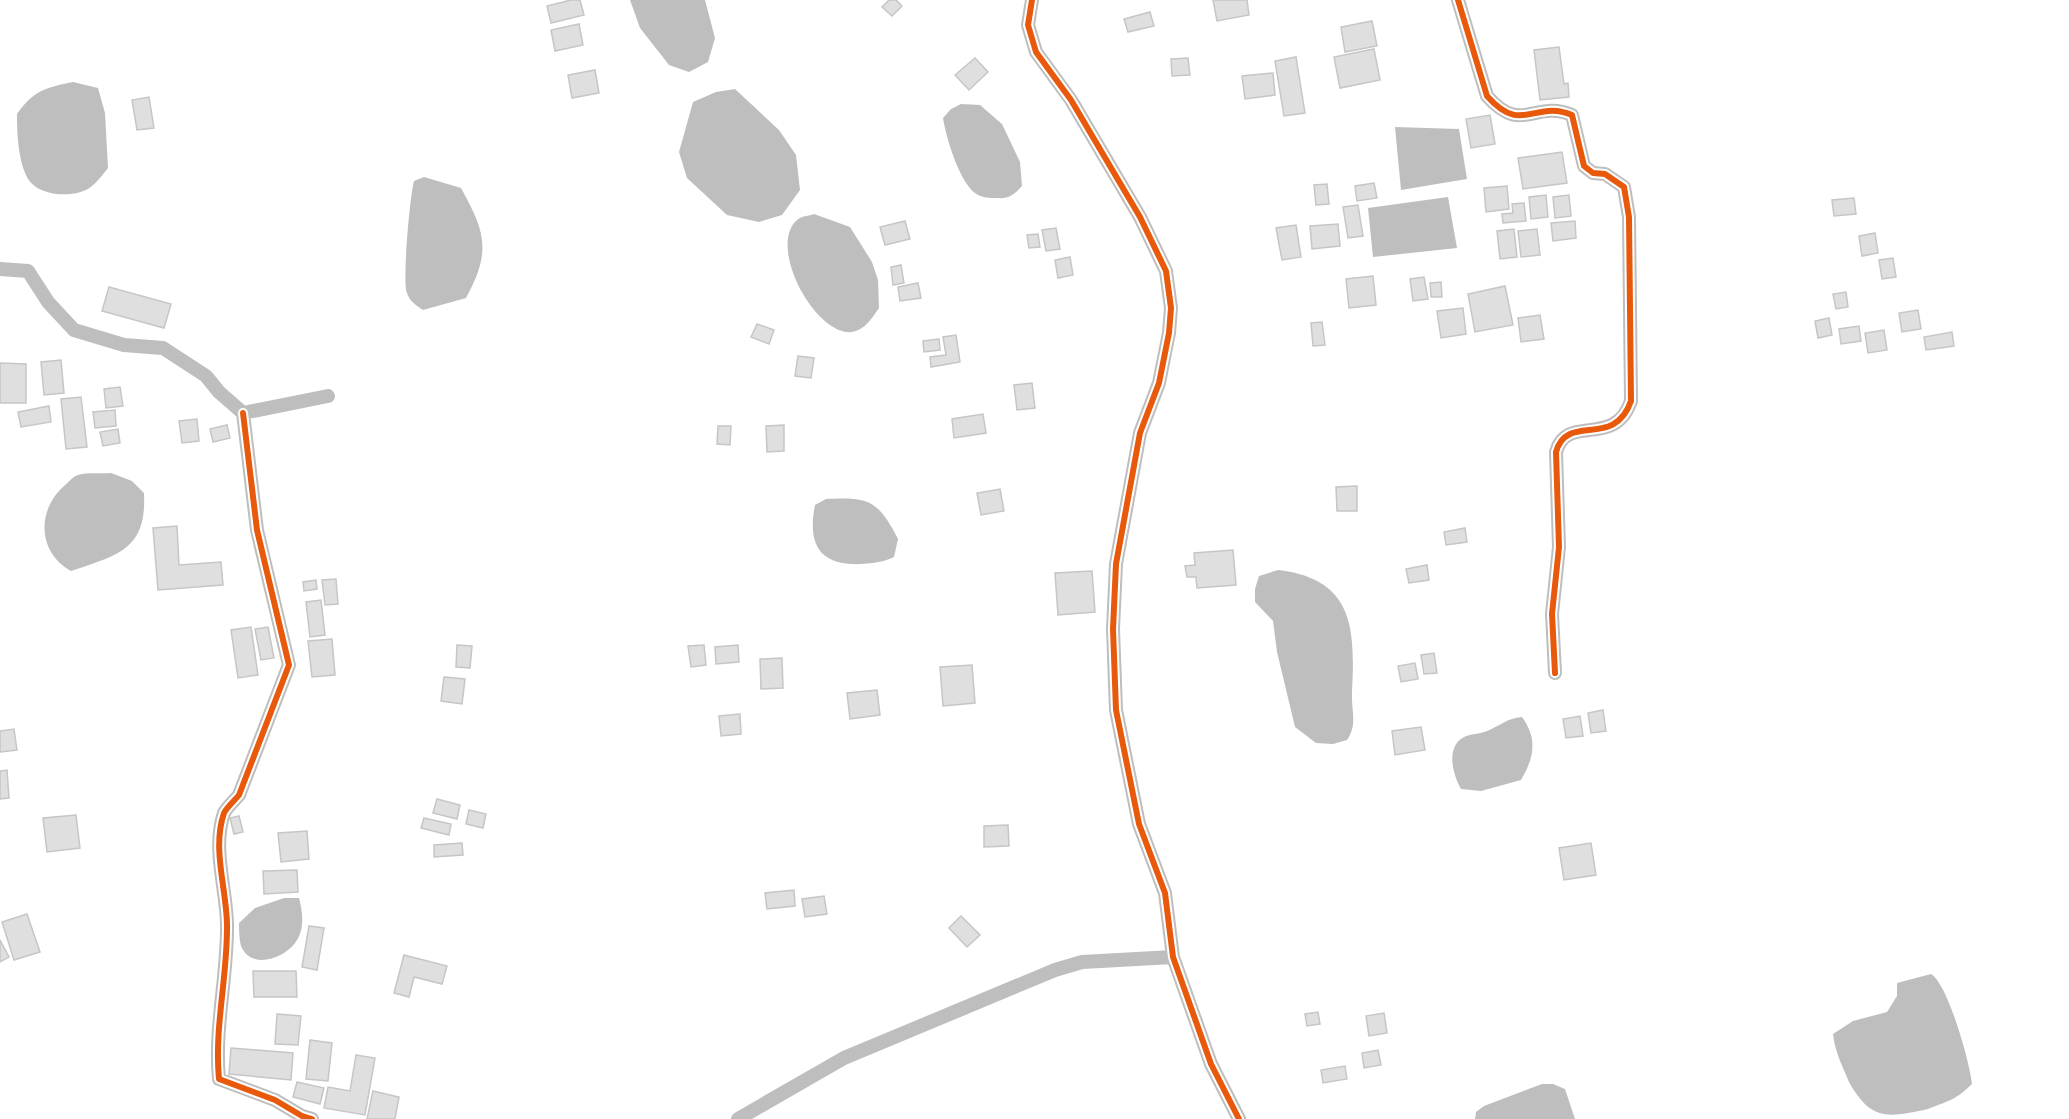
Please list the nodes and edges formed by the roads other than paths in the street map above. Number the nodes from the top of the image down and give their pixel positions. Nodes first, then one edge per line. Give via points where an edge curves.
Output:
1 (1032, 0) edge
2 (1458, 0) edge
3 (0, 269) edge
4 (328, 396) dead end
5 (243, 413) junction
6 (1555, 673) dead end
7 (1173, 957) junction
8 (312, 1119) edge
9 (738, 1119) edge
10 (1239, 1119) edge

1 - 7 street via 1028,25 1036,52 1071,100 1140,217 1166,271 1172,308 1159,383 1140,433 1116,564 1113,629 1116,710 1139,824 1165,893
2 - 6 street via 1487,96 1497,108 1513,116 1560,110 1572,115 1584,166 1593,173 1605,174 1623,188 1629,217 1631,401 1621,421 1565,435 1556,452 1559,547 1552,614
3 - 5 street via 28,271 48,302 74,330 124,345 162,348 206,376
4 - 5 street
5 - 8 street via 257,530 289,665 239,795 225,811 219,856 227,922 217,1060 219,1079
7 - 9 street via 1082,962 1055,970 844,1058
7 - 10 street via 1211,1064

